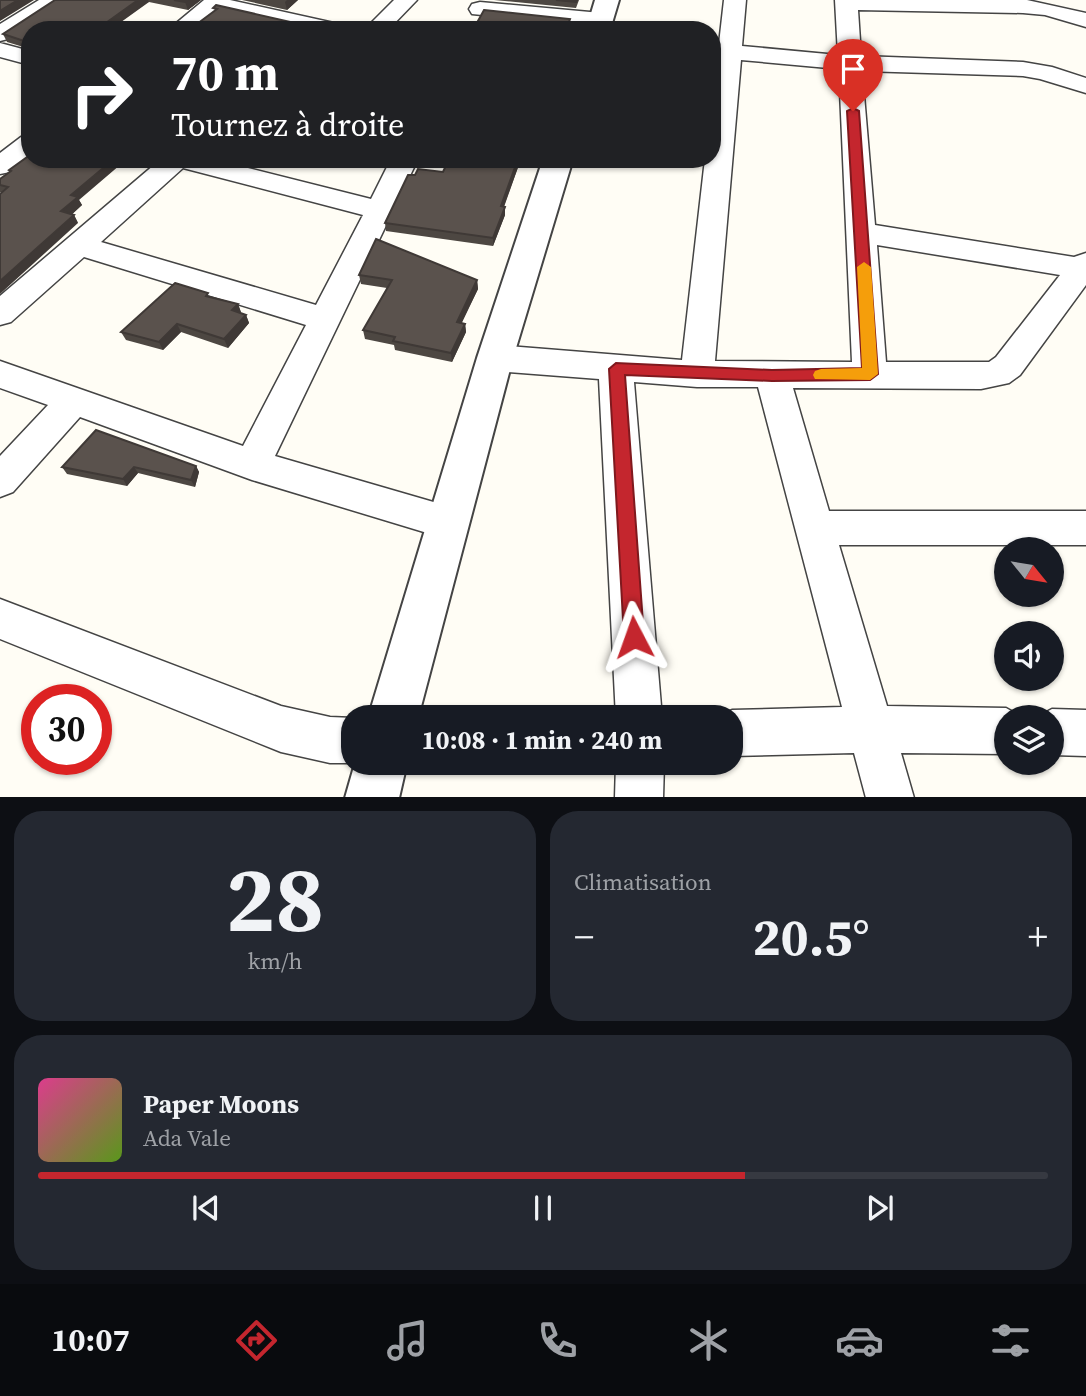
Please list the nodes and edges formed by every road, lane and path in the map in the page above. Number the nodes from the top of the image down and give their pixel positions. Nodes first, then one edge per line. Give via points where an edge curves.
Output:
1 (54, 0) edge
2 (406, 0) edge
3 (736, 0) edge
4 (216, 1) edge
5 (846, 2) edge
6 (482, 4) edge
7 (602, 17) edge
8 (1086, 20) edge
9 (190, 21) edge
10 (295, 21) edge
11 (384, 21) edge
12 (474, 21) edge
13 (0, 34) edge
14 (0, 50) edge
15 (721, 51) edge
16 (21, 56) edge
17 (849, 63) junction
18 (1086, 86) edge
19 (21, 150) edge
20 (0, 166) edge
21 (168, 168) edge
22 (214, 168) edge
23 (401, 168) edge
24 (555, 168) edge
25 (712, 168) edge
26 (380, 210) junction
27 (862, 233) junction
28 (78, 245) junction
29 (1085, 266) edge
30 (0, 314) edge
31 (325, 319) junction
32 (495, 358) junction
33 (616, 369) junction
34 (697, 373) junction
35 (0, 374) edge
36 (870, 374) junction
37 (772, 376) junction
38 (74, 401) junction
39 (252, 465) junction
40 (0, 481) edge
41 (447, 522) junction
42 (816, 528) junction
43 (1086, 528) edge
44 (0, 619) edge
45 (397, 705) edge
46 (638, 705) edge
47 (872, 729) junction
48 (994, 732) edge
49 (1064, 732) edge
50 (743, 733) edge
51 (1086, 733) edge
52 (341, 740) edge
53 (378, 775) edge
54 (640, 775) edge
55 (372, 797) edge
56 (639, 797) edge
57 (890, 797) edge

1 - 13 street
2 - 11 street
3 - 15 street
4 - 9 street
4 - 10 street
5 - 8 street via 1023,6
5 - 17 street
6 - 7 street
6 - 12 street
14 - 16 street
15 - 17 street
17 - 18 street via 1023,69
17 - 27 street
19 - 20 street
21 - 28 street
22 - 26 street
23 - 26 street
24 - 32 street
25 - 34 street
26 - 31 street
27 - 29 street
27 - 36 street
28 - 30 street
28 - 31 street
29 - 36 street via 997,374
31 - 39 street
32 - 33 street
32 - 41 street
33 - 34 street
33 - 46 street
34 - 37 street
35 - 38 street
36 - 37 street
37 - 42 street
38 - 39 street
38 - 40 street
39 - 41 street
41 - 45 street
42 - 43 street
42 - 47 street
44 - 52 street via 281,729
47 - 48 street
47 - 50 street
47 - 57 street
49 - 51 street
53 - 55 street
54 - 56 street

